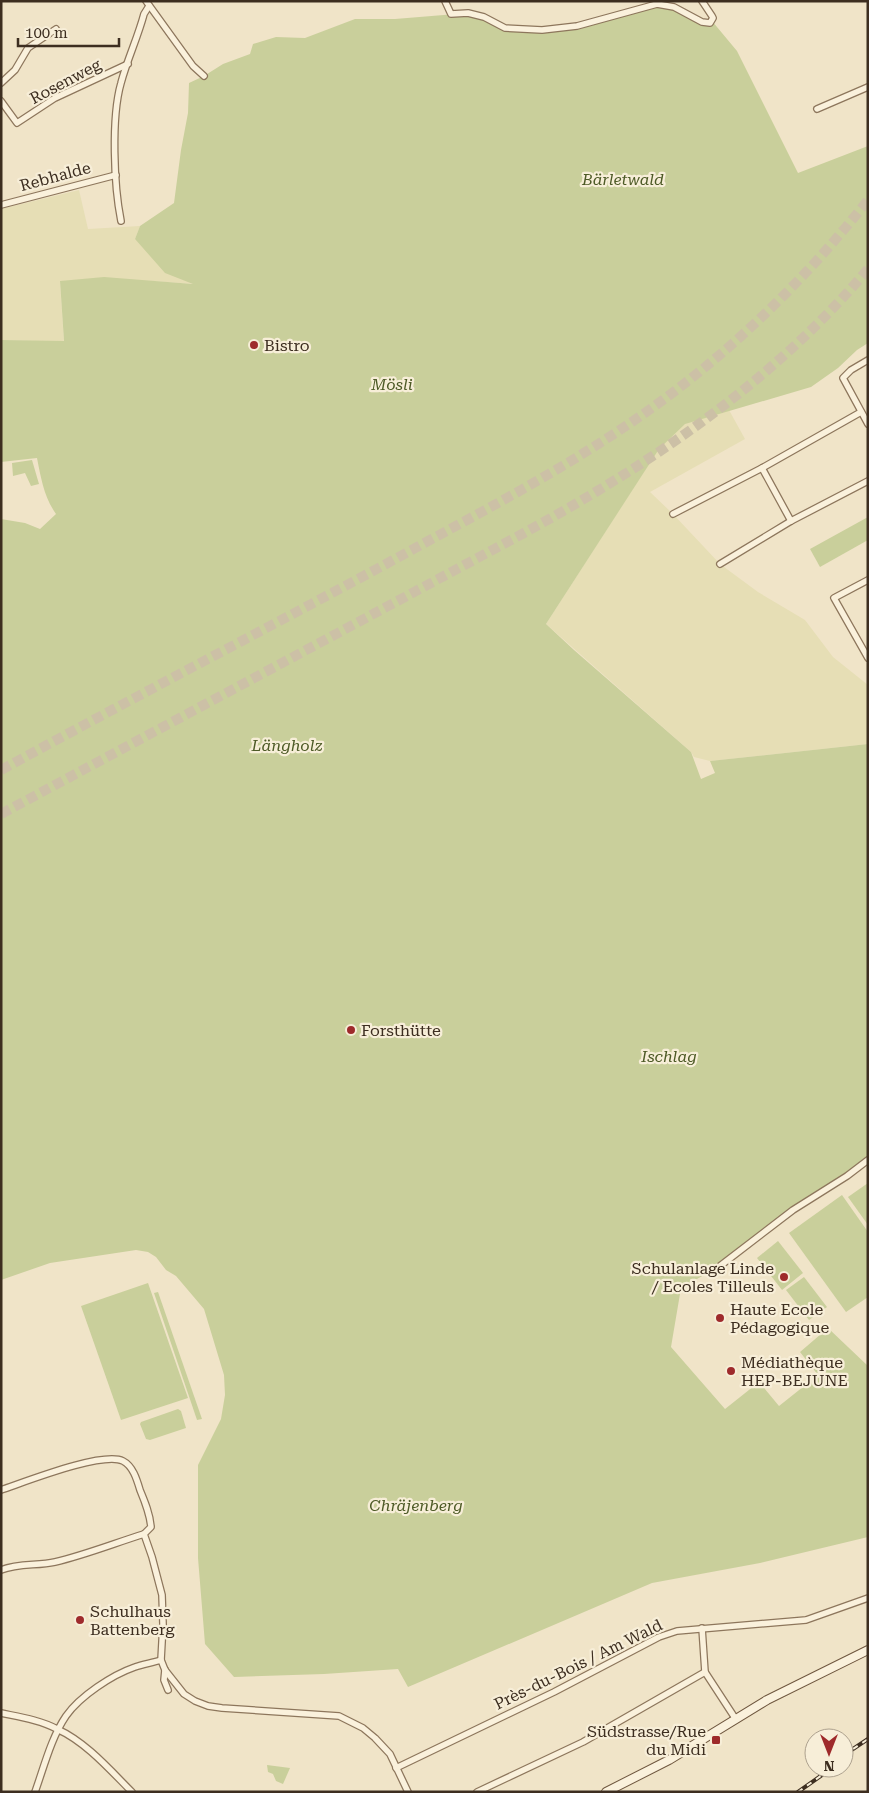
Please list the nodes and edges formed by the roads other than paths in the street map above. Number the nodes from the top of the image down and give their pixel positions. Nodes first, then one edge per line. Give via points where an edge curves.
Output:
1 (445, 1) edge
2 (702, 1) edge
3 (148, 4) edge
4 (56, 29) dead end
5 (128, 64) junction
6 (204, 76) dead end
7 (1, 83) edge
8 (868, 87) edge
9 (1, 101) edge
10 (817, 109) dead end
11 (116, 174) junction
12 (1, 205) edge
13 (122, 221) dead end
14 (868, 360) edge
15 (861, 412) junction
16 (868, 424) edge
17 (762, 468) junction
18 (868, 481) edge
19 (673, 514) dead end
20 (791, 521) junction
21 (720, 564) dead end
22 (868, 580) edge
23 (868, 658) edge
24 (868, 1160) edge
25 (720, 1266) dead end
26 (1, 1490) edge
27 (144, 1534) junction
28 (1, 1570) edge
29 (868, 1598) edge
30 (702, 1628) junction
31 (868, 1650) edge
32 (161, 1660) junction
33 (165, 1670) junction
34 (705, 1672) junction
35 (168, 1690) dead end
36 (1, 1713) edge
37 (735, 1718) junction
38 (58, 1729) junction
39 (396, 1768) junction
40 (35, 1792) edge
41 (132, 1792) edge
42 (408, 1792) edge
43 (477, 1792) edge
44 (606, 1792) edge

1 - 2 street via 451,14 484,16 505,28 542,30 577,26 657,4 710,23 713,18
3 - 5 street, Rebhalde
3 - 6 street via 193,66
4 - 7 street via 28,48 15,70
5 - 9 street, Rosenweg via 56,98 17,123
5 - 11 street, Rebhalde via 117,100
8 - 10 street
11 - 12 street, Rebhalde
11 - 13 street, Rebhalde
14 - 15 street via 843,378
15 - 16 street
15 - 17 street
17 - 19 street
17 - 20 street
18 - 20 street
20 - 21 street
22 - 23 street via 834,598
24 - 25 street via 793,1210
26 - 27 street via 96,1460 114,1458 124,1461 134,1474 150,1518 151,1527
27 - 28 street via 56,1562 21,1564
27 - 32 street via 162,1596
29 - 30 street, Près-du-Bois / Am Wald via 806,1620
30 - 34 street
30 - 39 street, Près-du-Bois / Am Wald via 677,1630 659,1637
31 - 37 main road
32 - 33 street
32 - 38 street via 110,1678 77,1705
33 - 35 street
33 - 39 street via 184,1694 208,1706 339,1716 375,1738 390,1754
34 - 37 street
34 - 43 street via 583,1742
36 - 38 street via 30,1718
37 - 44 main road via 669,1760
38 - 40 street
38 - 41 street via 93,1753
39 - 42 street

